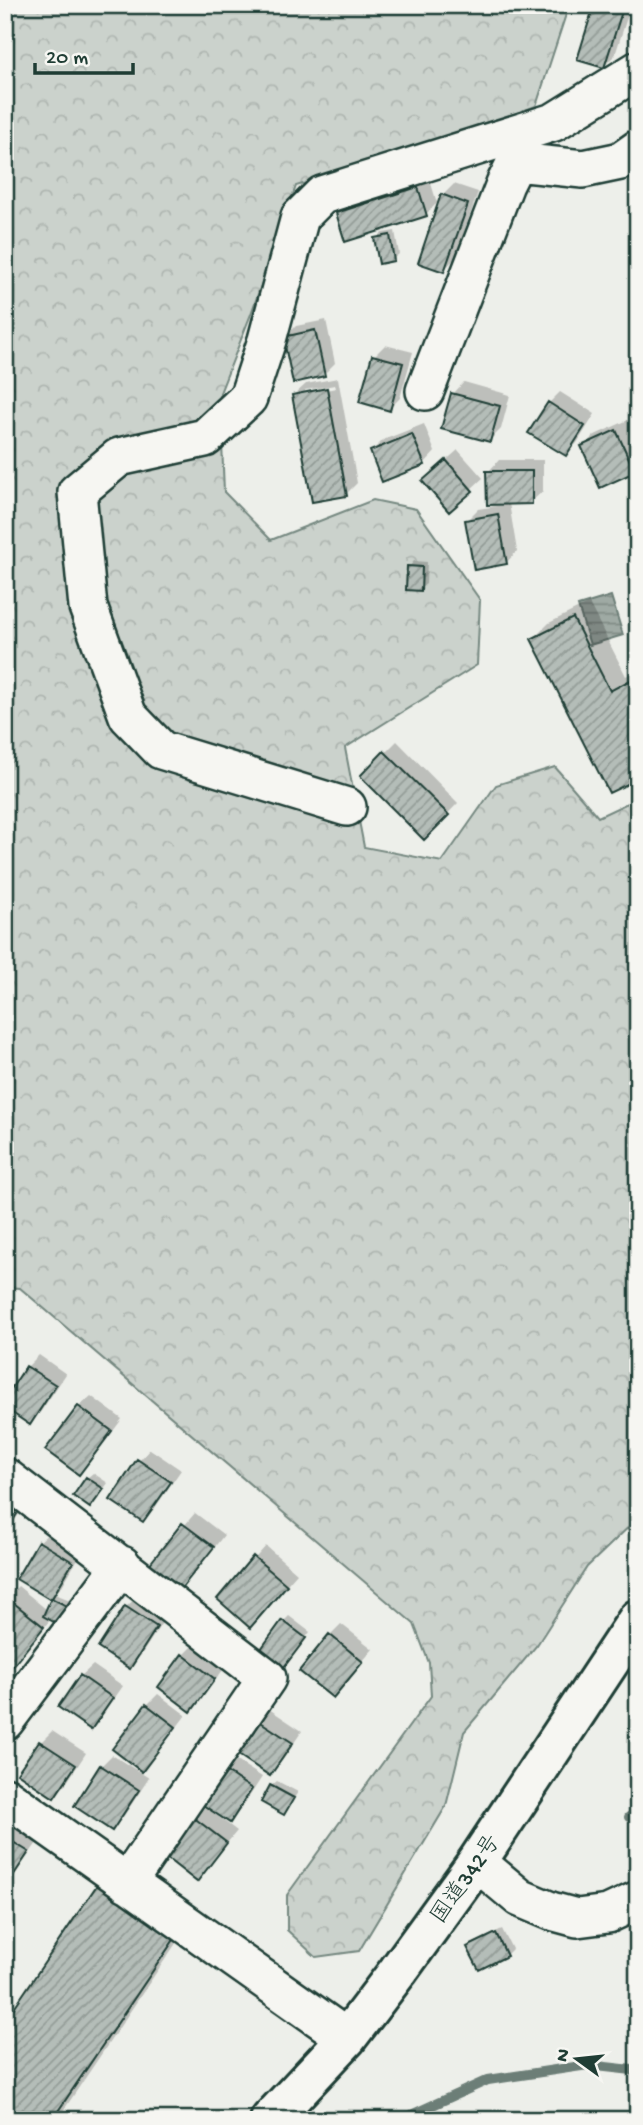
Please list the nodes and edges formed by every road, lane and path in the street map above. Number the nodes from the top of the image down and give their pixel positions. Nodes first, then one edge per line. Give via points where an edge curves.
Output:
1 (638, 70) edge
2 (638, 149) edge
3 (425, 391) dead end
4 (347, 807) dead end
5 (5, 1476) edge
6 (122, 1565) junction
7 (638, 1619) edge
8 (5, 1721) edge
9 (5, 1796) edge
10 (477, 1862) junction
11 (127, 1882) junction
12 (638, 1900) edge
13 (346, 2038) junction
14 (270, 2120) edge

1 - 4 street via 554,122 322,195 300,217 248,398 205,438 119,457 77,492 88,607 128,716 161,750
2 - 3 street via 621,161 583,169 516,162
5 - 6 street
6 - 8 street
6 - 11 street via 267,1678
7 - 10 highway, 国道342号
9 - 11 street
10 - 12 street via 520,1898 577,1918 608,1914
10 - 13 highway, 国道342号
11 - 13 street
13 - 14 highway, 国道342号

